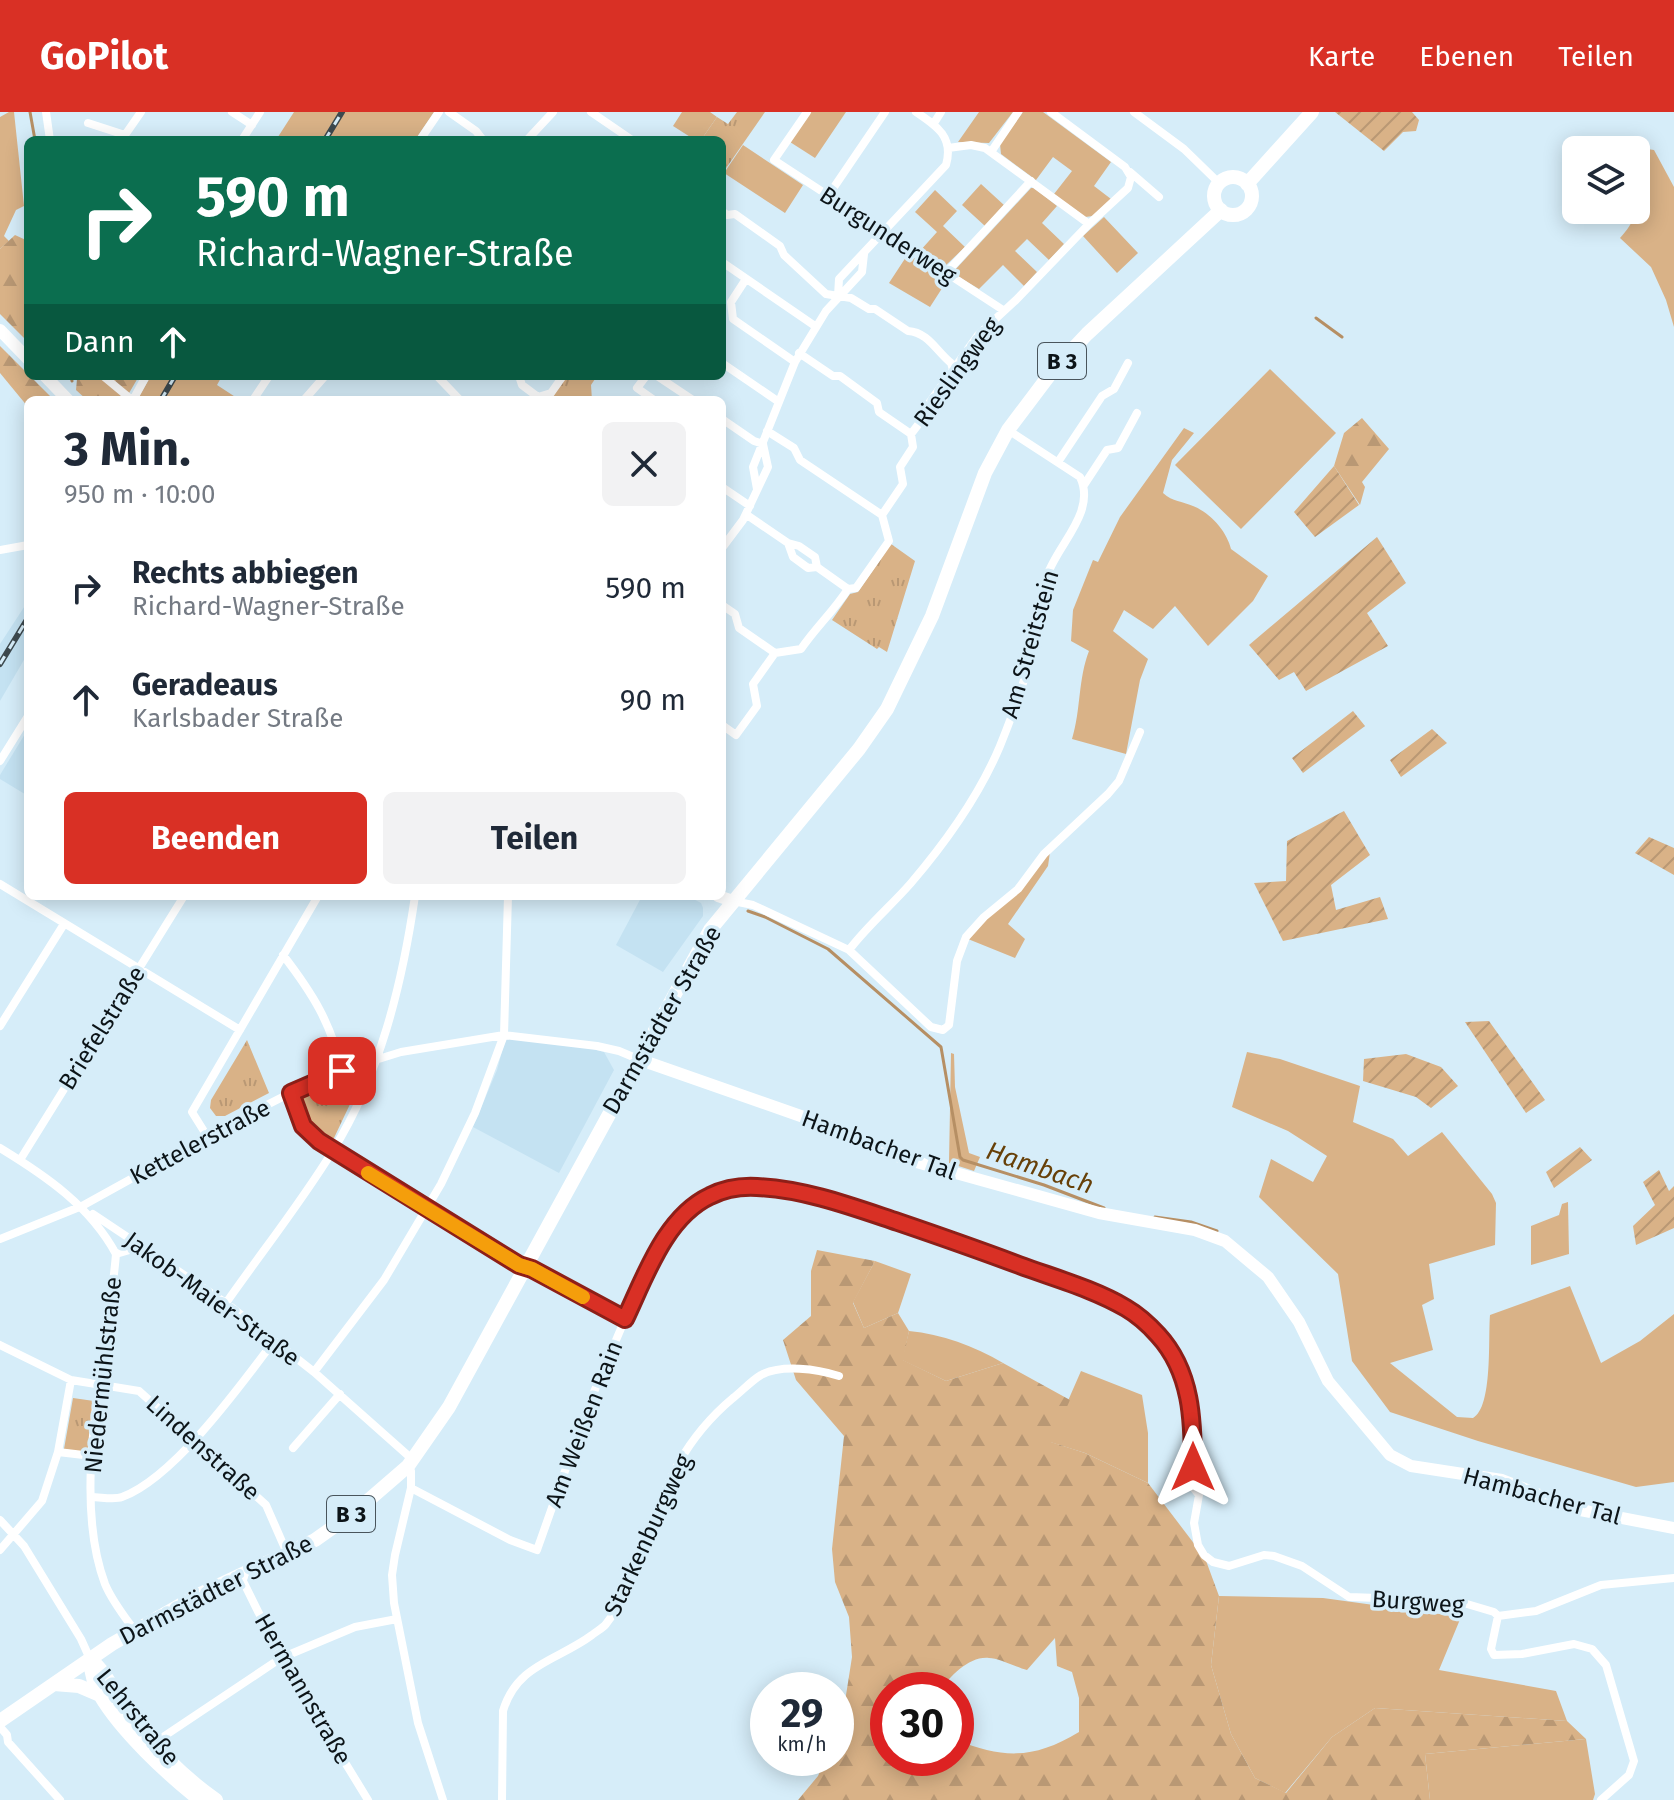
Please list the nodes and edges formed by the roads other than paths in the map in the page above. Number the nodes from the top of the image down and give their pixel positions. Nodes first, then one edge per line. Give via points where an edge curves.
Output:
1 (46, 112) edge
2 (141, 112) edge
3 (232, 112) edge
4 (260, 112) edge
5 (439, 112) edge
6 (449, 112) edge
7 (553, 112) edge
8 (591, 112) edge
9 (807, 112) edge
10 (885, 112) edge
11 (916, 112) edge
12 (941, 112) edge
13 (1018, 112) edge
14 (1051, 112) edge
15 (1134, 112) edge
16 (1312, 112) edge
17 (88, 123) dead end
18 (934, 123) junction
19 (252, 125) junction
20 (49, 136) edge
21 (245, 136) edge
22 (423, 136) edge
23 (480, 136) edge
24 (531, 136) edge
25 (626, 136) edge
26 (948, 148) junction
27 (991, 152) junction
28 (1130, 172) junction
29 (1031, 181) junction
30 (1219, 183) junction
31 (1247, 184) junction
32 (828, 196) junction
33 (1159, 197) dead end
34 (1221, 210) junction
35 (726, 214) edge
36 (1089, 224) junction
37 (884, 232) junction
38 (726, 265) edge
39 (946, 273) junction
40 (746, 279) junction
41 (838, 296) junction
42 (726, 299) edge
43 (731, 302) junction
44 (1003, 310) junction
45 (815, 326) junction
46 (0, 330) edge
47 (24, 355) edge
48 (797, 357) junction
49 (1128, 363) dead end
50 (726, 366) edge
51 (953, 370) junction
52 (49, 380) edge
53 (108, 380) edge
54 (322, 380) edge
55 (440, 380) edge
56 (520, 380) edge
57 (560, 380) edge
58 (643, 380) edge
59 (661, 380) edge
60 (64, 396) edge
61 (127, 396) edge
62 (308, 396) edge
63 (452, 396) edge
64 (537, 396) edge
65 (541, 396) edge
66 (648, 396) edge
67 (678, 396) edge
68 (779, 402) junction
69 (1137, 413) dead end
70 (726, 422) edge
71 (1008, 430) junction
72 (767, 431) junction
73 (911, 434) junction
74 (763, 444) junction
75 (1058, 462) junction
76 (1084, 485) junction
77 (757, 489) junction
78 (726, 491) edge
79 (748, 510) junction
80 (882, 515) junction
81 (726, 542) edge
82 (24, 546) edge
83 (0, 550) edge
84 (848, 589) junction
85 (726, 608) edge
86 (775, 653) junction
87 (24, 722) edge
88 (726, 728) edge
89 (1140, 732) dead end
90 (0, 761) edge
91 (0, 884) edge
92 (24, 899) edge
93 (726, 899) edge
94 (26, 900) edge
95 (182, 900) edge
96 (316, 900) edge
97 (414, 900) edge
98 (509, 900) edge
99 (733, 901) junction
100 (64, 924) junction
101 (849, 950) junction
102 (283, 955) junction
103 (139, 968) junction
104 (0, 1026) edge
105 (240, 1030) junction
106 (504, 1035) junction
107 (378, 1058) junction
108 (638, 1059) junction
109 (342, 1071) junction
110 (291, 1093) junction
111 (207, 1136) junction
112 (0, 1148) edge
113 (333, 1152) junction
114 (20, 1160) junction
115 (82, 1206) junction
116 (427, 1208) junction
117 (0, 1239) edge
118 (140, 1247) junction
119 (116, 1254) junction
120 (526, 1267) junction
121 (226, 1303) junction
122 (625, 1319) junction
123 (274, 1341) junction
124 (0, 1345) edge
125 (314, 1372) junction
126 (839, 1376) dead end
127 (71, 1380) junction
128 (100, 1385) junction
129 (340, 1394) junction
130 (194, 1439) junction
131 (293, 1448) dead end
132 (58, 1452) junction
133 (92, 1456) junction
134 (410, 1462) junction
135 (411, 1488) junction
136 (91, 1497) junction
137 (0, 1520) edge
138 (1194, 1523) joint
139 (1674, 1528) edge
140 (15, 1534) junction
141 (0, 1550) edge
142 (287, 1553) junction
143 (240, 1575) junction
144 (1674, 1578) edge
145 (1498, 1616) junction
146 (397, 1619) junction
147 (135, 1631) junction
148 (281, 1658) junction
149 (90, 1659) junction
150 (54, 1684) junction
151 (100, 1695) junction
152 (0, 1724) edge
153 (154, 1743) junction
154 (60, 1800) edge
155 (200, 1800) edge
156 (216, 1800) edge
157 (368, 1800) edge
158 (443, 1800) edge
159 (502, 1800) edge
160 (1601, 1800) edge

1 - 20 street
2 - 17 street via 125,135
3 - 19 street
4 - 19 street
5 - 22 street
6 - 23 street
7 - 24 street
8 - 25 street
9 - 32 street, Burgunderweg via 774,160
10 - 32 street
11 - 18 street
12 - 18 street
13 - 27 street
14 - 28 street
15 - 30 street
16 - 31 main road, Darmstädter Straße / B 3
18 - 26 street
19 - 21 street
26 - 27 street via 978,146
26 - 37 street via 942,171
27 - 29 street
28 - 33 street
28 - 36 street, Rieslingweg via 1128,188
29 - 36 street
29 - 39 street
30 - 31 main road via 1234,177
30 - 34 main road via 1215,196
31 - 34 main road, Darmstädter Straße / B 3 via 1252,198 1248,207 1235,215
32 - 37 street, Burgunderweg
34 - 71 main road, Darmstädter Straße / B 3 via 1087,334
35 - 41 street via 735,214 780,246 826,294
36 - 44 street, Rieslingweg
37 - 39 street, Burgunderweg
37 - 41 street via 864,254 862,272
38 - 40 street
39 - 44 street, Burgunderweg
40 - 43 street
40 - 45 street
41 - 45 street
41 - 51 street via 914,331 938,347
42 - 43 street
43 - 48 street via 733,319
44 - 51 street, Rieslingweg
45 - 48 street
46 - 47 street
48 - 68 street
48 - 73 street via 840,376
49 - 75 street
50 - 68 street
51 - 73 street, Rieslingweg
52 - 60 street
53 - 61 street
54 - 62 street
55 - 63 street
56 - 64 street
57 - 65 street via 551,393
58 - 66 street via 637,388
59 - 67 street
68 - 72 street
69 - 76 street, Am Streitstein via 1118,448 1107,450
70 - 74 street
71 - 75 street
71 - 99 main road, Darmstädter Straße / B 3 via 985,473 932,616 887,709
72 - 74 street
72 - 80 street
73 - 80 street, Rieslingweg via 913,447 900,467 903,484
74 - 77 street via 753,467
74 - 77 street via 768,467
75 - 76 street
76 - 101 street, Am Streitstein via 1085,502 1047,577 1033,647 999,748 954,827
77 - 79 street
78 - 79 street
79 - 81 street
79 - 84 street via 788,543 815,557 817,567
80 - 84 street via 889,541 856,588
82 - 83 street
84 - 86 street via 801,649
85 - 86 street via 735,614 739,628
86 - 88 street via 753,684 757,706 736,735
87 - 90 street
89 - 101 street via 1108,794 966,937 957,961 949,1025 943,1030 931,1027
91 - 92 street
93 - 99 street
94 - 100 street
95 - 103 street, Briefelstraße
96 - 102 street
97 - 107 street
98 - 106 street
99 - 101 street via 753,905
99 - 108 main road, Darmstädter Straße / B 3 via 695,954
100 - 103 street
100 - 104 street
102 - 105 street
102 - 109 street via 321,1009
103 - 105 street
103 - 114 street, Briefelstraße
105 - 111 street via 192,1112
106 - 107 street, Kettelerstraße
106 - 108 street, Kettelerstraße via 597,1046
106 - 116 street via 469,1125
107 - 109 street, Kettelerstraße
107 - 113 street
108 - 120 main road, Darmstädter Straße / B 3
108 - 139 street, Hambacher Tal via 832,1127 902,1158 1099,1213 1195,1230 1225,1241 1268,1277 1299,1322 1328,1381 1390,1455 1411,1466 1502,1480 1575,1509
109 - 110 street, Kettelerstraße
110 - 111 street, Kettelerstraße
110 - 113 street via 303,1126
111 - 115 street, Kettelerstraße
112 - 114 street, Niedermühlstraße
113 - 116 street
113 - 121 street
114 - 115 street, Niedermühlstraße
115 - 117 street, Kettelerstraße
115 - 118 street, Jakob-Maier-Straße
115 - 119 street, Niedermühlstraße
116 - 120 street
116 - 125 street via 384,1280
118 - 119 street, Niedermühlstraße
118 - 121 street, Jakob-Maier-Straße
119 - 128 street, Niedermühlstraße
120 - 122 street
120 - 134 main road, Darmstädter Straße / B 3 via 449,1407
121 - 123 street, Jakob-Maier-Straße
122 - 135 street, Am Weißen Rain via 537,1550
122 - 138 street, Am Weißen Rain via 680,1219 705,1198 730,1189 756,1187 812,1196 975,1249 1112,1301 1161,1338 1185,1382 1193,1419 1192,1486 1199,1495
123 - 125 street, Jakob-Maier-Straße
123 - 130 street
124 - 127 street, Lindenstraße
125 - 129 street, Jakob-Maier-Straße
126 - 159 street, Starkenburgweg via 805,1370 762,1374 709,1418 679,1460 606,1625 525,1674 508,1697 503,1711
127 - 128 street, Lindenstraße
127 - 132 street
128 - 130 street, Lindenstraße via 139,1391
128 - 133 street, Niedermühlstraße
129 - 131 street
129 - 134 street, Jakob-Maier-Straße
130 - 136 street via 172,1463 121,1498
130 - 142 street, Lindenstraße via 266,1505
132 - 133 street
132 - 140 street via 42,1501
133 - 136 street, Niedermühlstraße
134 - 135 street
134 - 142 main road, Darmstädter Straße / B 3 via 356,1511
135 - 146 street via 392,1575
136 - 147 street, Niedermühlstraße via 105,1583
137 - 140 street
138 - 145 street, Burgweg via 1198,1545 1213,1562 1229,1566 1274,1556 1302,1566 1349,1597 1436,1600
140 - 141 street
140 - 149 street
142 - 143 main road, Darmstädter Straße / B 3
143 - 147 main road, Darmstädter Straße / B 3
143 - 148 street, Hermannstraße
144 - 145 street, Burgweg via 1601,1585 1536,1611
145 - 160 street via 1494,1655 1574,1644 1592,1649 1606,1665 1634,1761 1629,1775
146 - 148 street via 355,1627
146 - 158 street via 418,1723
147 - 149 main road, Darmstädter Straße / B 3
148 - 153 street
148 - 157 street, Hermannstraße
149 - 150 main road, Darmstädter Straße / B 3
149 - 151 main road, Lehrstraße
149 - 153 main road, Lehrstraße
150 - 151 main road
150 - 152 main road, Darmstädter Straße / B 3
151 - 155 main road, Lehrstraße via 145,1749
152 - 154 street via 8,1742
153 - 156 main road, Lehrstraße

